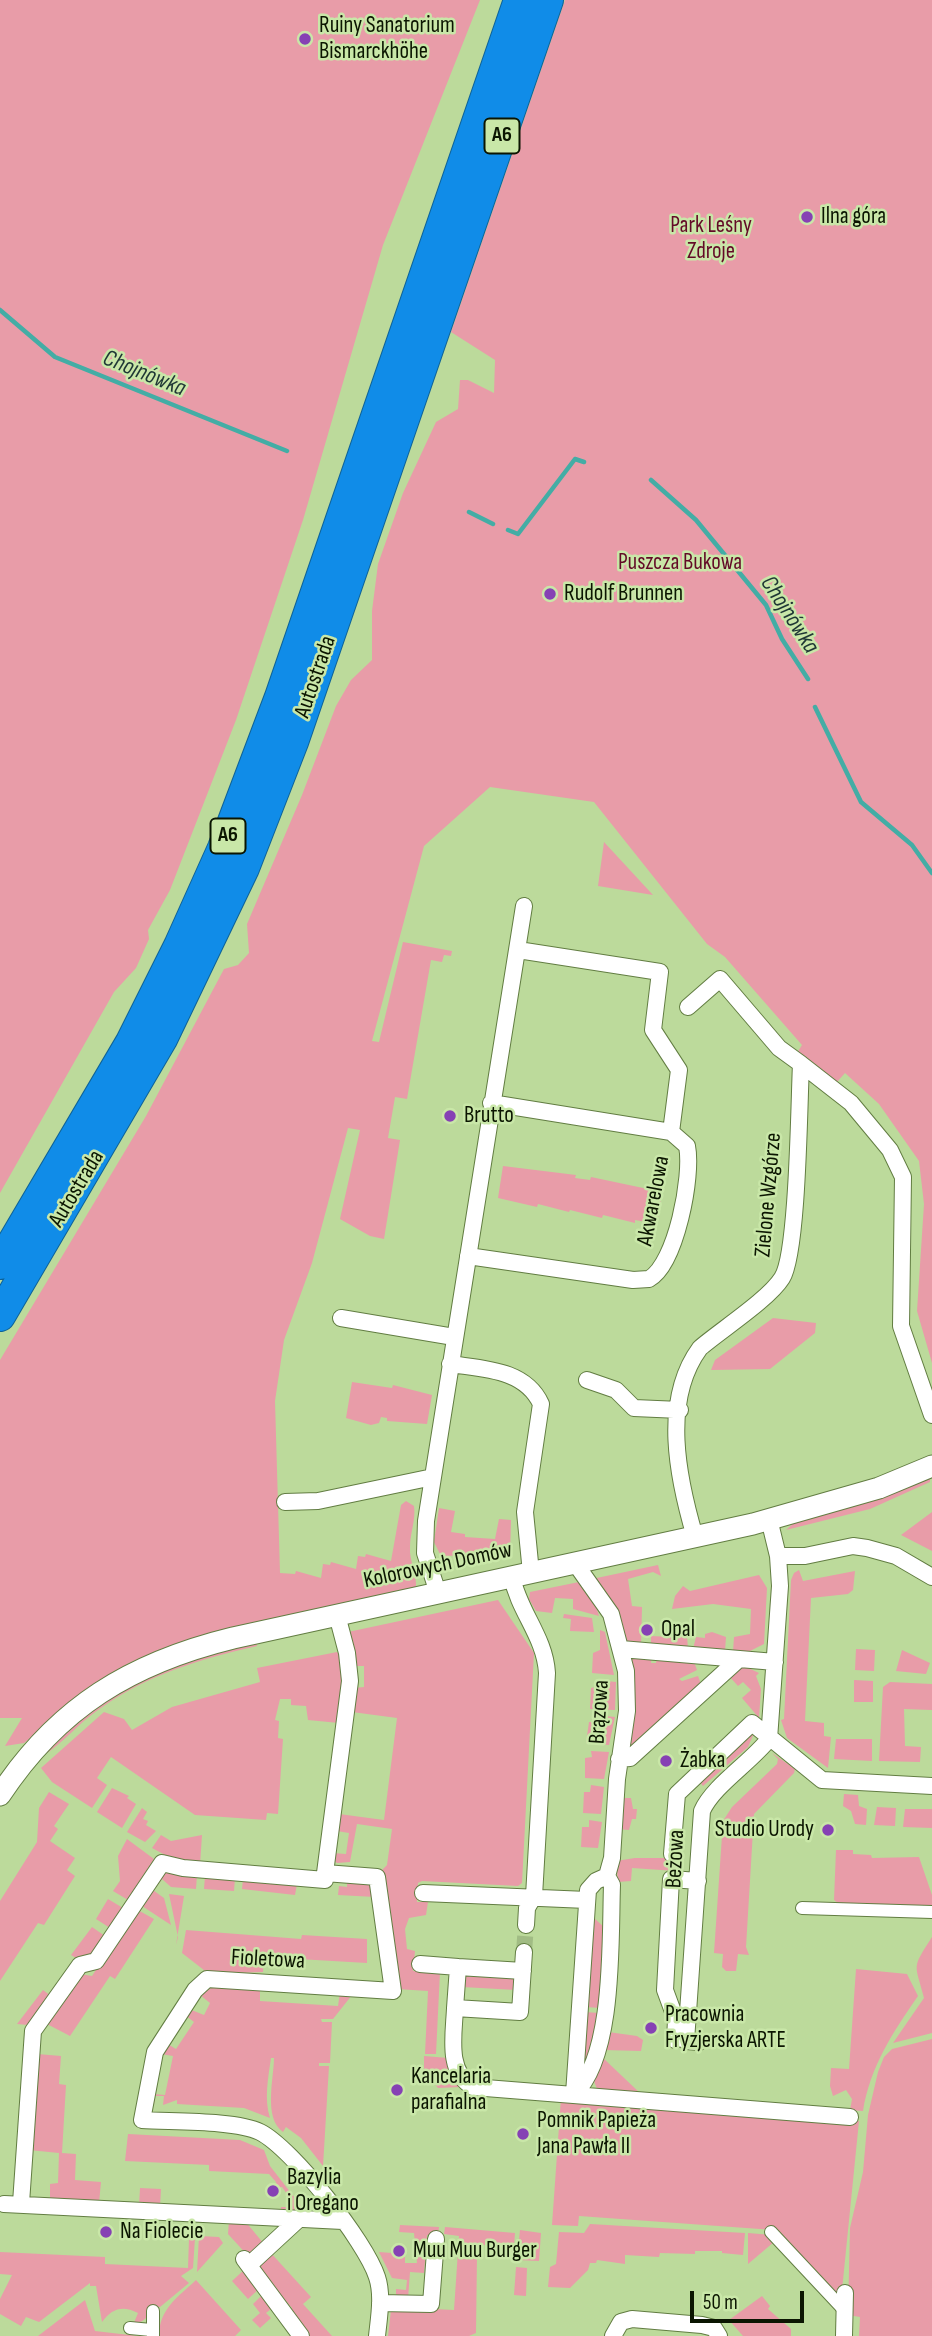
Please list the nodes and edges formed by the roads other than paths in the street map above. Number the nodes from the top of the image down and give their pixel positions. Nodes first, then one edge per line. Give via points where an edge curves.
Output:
1 (519, 0) edge
2 (548, 0) edge
3 (444, 262) junction
4 (401, 386) junction
5 (524, 906) dead end
6 (518, 950) junction
7 (688, 1007) dead end
8 (801, 1064) junction
9 (491, 1102) junction
10 (671, 1132) junction
11 (468, 1256) junction
12 (0, 1264) edge
13 (0, 1316) edge
14 (341, 1318) dead end
15 (454, 1337) junction
16 (450, 1364) junction
17 (587, 1380) dead end
18 (680, 1410) junction
19 (932, 1415) edge
20 (932, 1466) edge
21 (433, 1477) junction
22 (285, 1502) dead end
23 (769, 1519) junction
24 (695, 1537) junction
25 (778, 1556) junction
26 (575, 1563) junction
27 (521, 1575) junction
28 (932, 1577) edge
29 (438, 1593) junction
30 (337, 1615) junction
31 (621, 1649) junction
32 (739, 1659) junction
33 (775, 1662) junction
34 (769, 1739) junction
35 (620, 1759) junction
36 (932, 1786) edge
37 (0, 1795) edge
38 (672, 1854) dead end
39 (326, 1873) junction
40 (607, 1876) junction
41 (698, 1881) junction
42 (423, 1892) dead end
43 (534, 1896) junction
44 (586, 1902) junction
45 (802, 1908) dead end
46 (932, 1912) edge
47 (610, 1924) junction
48 (526, 1925) tunnel mouth
49 (524, 1952) tunnel mouth
50 (667, 1953) junction
51 (694, 1955) junction
52 (420, 1964) dead end
53 (457, 1967) junction
54 (523, 1972) junction
55 (455, 2008) junction
56 (675, 2039) dead end
57 (699, 2042) dead end
58 (574, 2094) junction
59 (850, 2117) dead end
60 (21, 2203) junction
61 (4, 2204) dead end
62 (300, 2218) junction
63 (344, 2221) junction
64 (771, 2232) dead end
65 (436, 2239) dead end
66 (845, 2293) dead end
67 (380, 2303) junction
68 (153, 2311) dead end
69 (845, 2311) junction
70 (130, 2328) dead end
71 (152, 2333) edge
72 (301, 2336) edge
73 (377, 2336) edge
74 (613, 2336) edge
75 (719, 2336) edge
76 (844, 2336) edge

1 - 3 highway, Autostrada / A6
2 - 3 highway, Autostrada / A6
3 - 4 highway, Autostrada / A6
4 - 12 highway, Autostrada / A6 via 202,897 131,1042
4 - 13 highway, Autostrada / A6 via 293,742 222,918 123,1110
5 - 6 street
6 - 9 street
6 - 10 street via 660,972 653,1030 679,1070
7 - 8 street via 720,979 779,1048
8 - 18 street, Zielone Wzgórze via 786,1271 775,1286 701,1348 687,1370
8 - 19 street via 852,1103 890,1150 903,1177 901,1326
9 - 10 street, Akwarelowa
9 - 11 street
10 - 11 street, Akwarelowa via 687,1146 688,1162 673,1243 655,1275 633,1280
11 - 15 street
14 - 15 street
15 - 16 street
16 - 21 street
16 - 27 street via 510,1375 533,1390 541,1404
17 - 18 street via 616,1390 631,1412
18 - 24 street, Zielone Wzgórze via 678,1474
20 - 23 street, Kolorowych Domów via 879,1488
21 - 22 street via 318,1501
21 - 29 street via 424,1539
23 - 24 street, Kolorowych Domów
23 - 25 street
24 - 26 street, Kolorowych Domów
25 - 28 street via 805,1556 853,1546 896,1556
25 - 33 street
26 - 27 street, Kolorowych Domów
26 - 31 street, Brązowa via 611,1614
27 - 29 street, Kolorowych Domów
27 - 43 street via 522,1609 546,1653
29 - 30 street, Kolorowych Domów
30 - 37 street, Kolorowych Domów via 202,1646 125,1676 61,1722
30 - 39 street via 350,1681
31 - 32 street
31 - 35 street, Brązowa via 628,1690
32 - 33 street
32 - 35 street via 630,1758
33 - 34 street
34 - 36 street via 822,1780
34 - 38 street via 752,1723 677,1794
34 - 41 street, Beżowa via 704,1806
35 - 40 street, Brązowa
39 - 60 street, Fioletowa via 325,1881 162,1863 96,1961 80,1965 33,2031
39 - 63 street, Fioletowa via 377,1877 393,1991 206,1979 155,2052 142,2120 260,2132 297,2164
40 - 44 street via 592,1885
40 - 47 street, Brązowa via 612,1885
41 - 50 street via 671,1879
41 - 51 street, Beżowa
42 - 43 street
43 - 44 street
43 - 48 street via 527,1908
44 - 47 street
44 - 58 street
45 - 46 street
47 - 58 street, Brązowa via 605,2006 595,2063
49 - 54 street
50 - 51 street
50 - 56 street via 665,1990 676,2020
51 - 57 street, Beżowa via 694,2008 686,2041
52 - 53 street
53 - 54 street
53 - 55 street
54 - 55 street via 520,2012
55 - 58 street via 453,2056 460,2076 473,2087
58 - 59 street
60 - 61 street
60 - 62 street
62 - 63 street
62 - 72 street via 247,2262
63 - 67 street, Fioletowa via 374,2268
64 - 69 street
65 - 67 street via 431,2304
66 - 69 street
67 - 73 street, Fioletowa
68 - 71 street
69 - 76 street
70 - 71 street
74 - 75 street via 621,2322 632,2319 702,2325 714,2328

